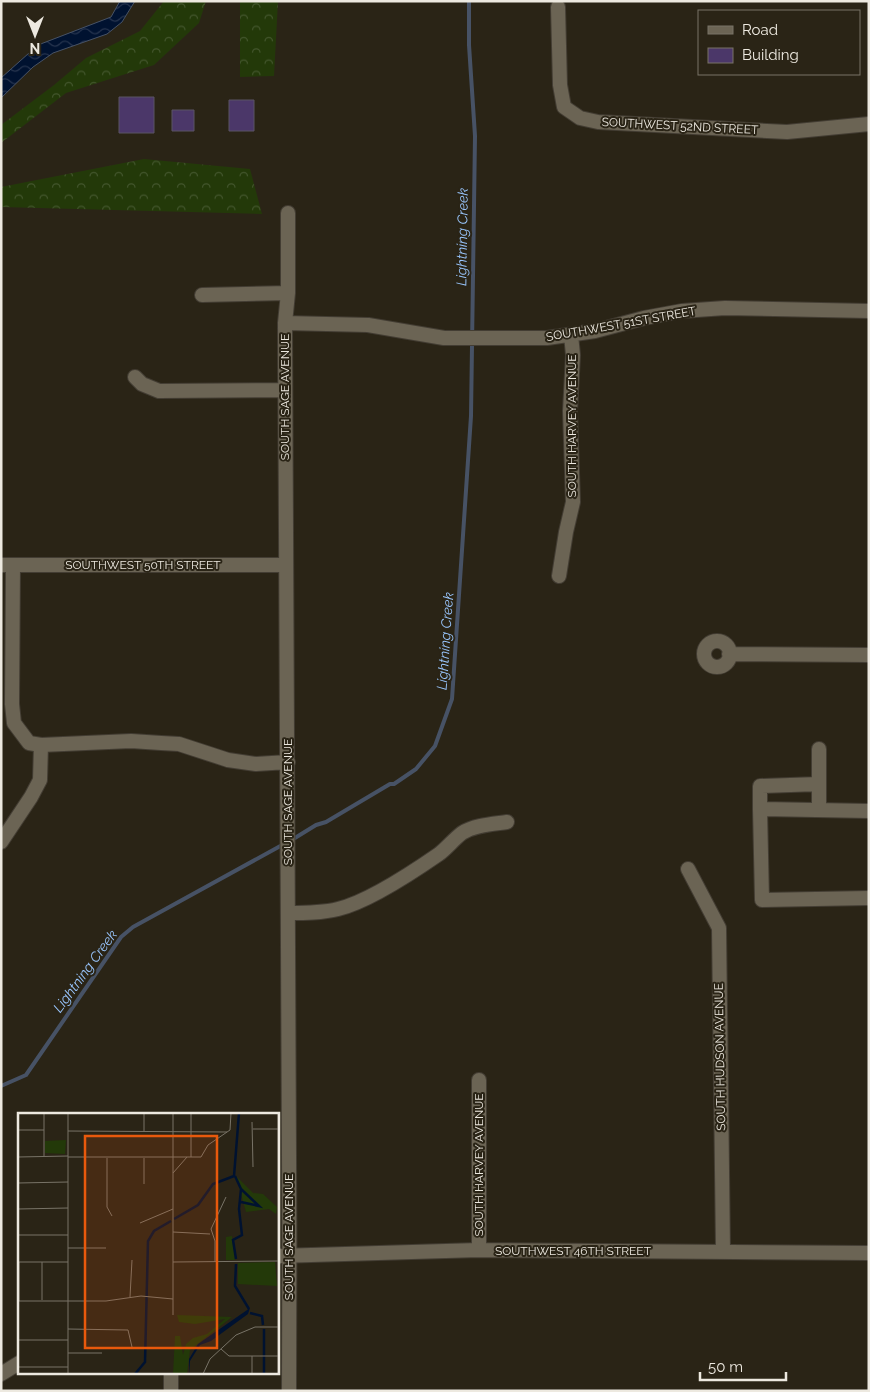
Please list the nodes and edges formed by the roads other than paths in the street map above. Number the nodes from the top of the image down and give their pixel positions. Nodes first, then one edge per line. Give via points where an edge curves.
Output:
1 (558, 7) dead end
2 (869, 124) edge
3 (288, 213) dead end
4 (288, 293) junction
5 (202, 295) dead end
6 (869, 311) edge
7 (285, 323) junction
8 (571, 335) junction
9 (135, 377) dead end
10 (285, 390) junction
11 (7, 565) edge
12 (285, 565) junction
13 (559, 576) dead end
14 (729, 654) dead end
15 (869, 655) edge
16 (41, 745) junction
17 (819, 749) dead end
18 (288, 762) junction
19 (819, 784) junction
20 (760, 809) junction
21 (819, 810) junction
22 (869, 811) edge
23 (507, 822) dead end
24 (1, 842) edge
25 (688, 869) dead end
26 (869, 898) edge
27 (288, 913) junction
28 (479, 1080) dead end
29 (288, 1145) junction
30 (279, 1162) edge
31 (479, 1250) junction
32 (723, 1251) junction
33 (869, 1253) edge
34 (284, 1256) edge
35 (18, 1365) edge
36 (1, 1374) edge
37 (171, 1374) edge
38 (171, 1391) edge
39 (289, 1391) edge

1 - 2 street, SOUTHWEST 52ND STREET via 560,85 564,107 580,118 598,122 787,132
3 - 4 street, SOUTH SAGE AVENUE
4 - 5 street
4 - 7 street, SOUTH SAGE AVENUE
6 - 8 street, SOUTHWEST 51ST STREET via 725,308 682,311
7 - 8 street, SOUTHWEST 51ST STREET via 368,325 444,338
7 - 10 street, SOUTH SAGE AVENUE
8 - 13 street, SOUTH HARVEY AVENUE via 572,502
9 - 10 street via 142,384 159,391
10 - 12 street, SOUTH SAGE AVENUE
11 - 12 street, SOUTHWEST 50TH STREET
11 - 16 street via 14,722 29,743
12 - 18 street, SOUTH SAGE AVENUE
14 - 15 street
16 - 18 street via 131,741 180,744 228,760 256,764
16 - 24 street via 40,780
17 - 19 street
18 - 27 street, SOUTH SAGE AVENUE
19 - 20 street via 760,786
19 - 21 street
20 - 21 street
20 - 26 street via 762,900
21 - 22 street
23 - 27 street via 463,833 410,873 363,900 337,909
25 - 32 street, SOUTH HUDSON AVENUE via 719,928
27 - 29 street, SOUTH SAGE AVENUE
28 - 31 street, SOUTH HARVEY AVENUE
29 - 30 street
29 - 34 street, SOUTH SAGE AVENUE
31 - 32 street, SOUTHWEST 46TH STREET
31 - 34 street, SOUTHWEST 46TH STREET
32 - 33 street, SOUTHWEST 46TH STREET
34 - 39 street, SOUTH SAGE AVENUE
35 - 36 street
37 - 38 street

